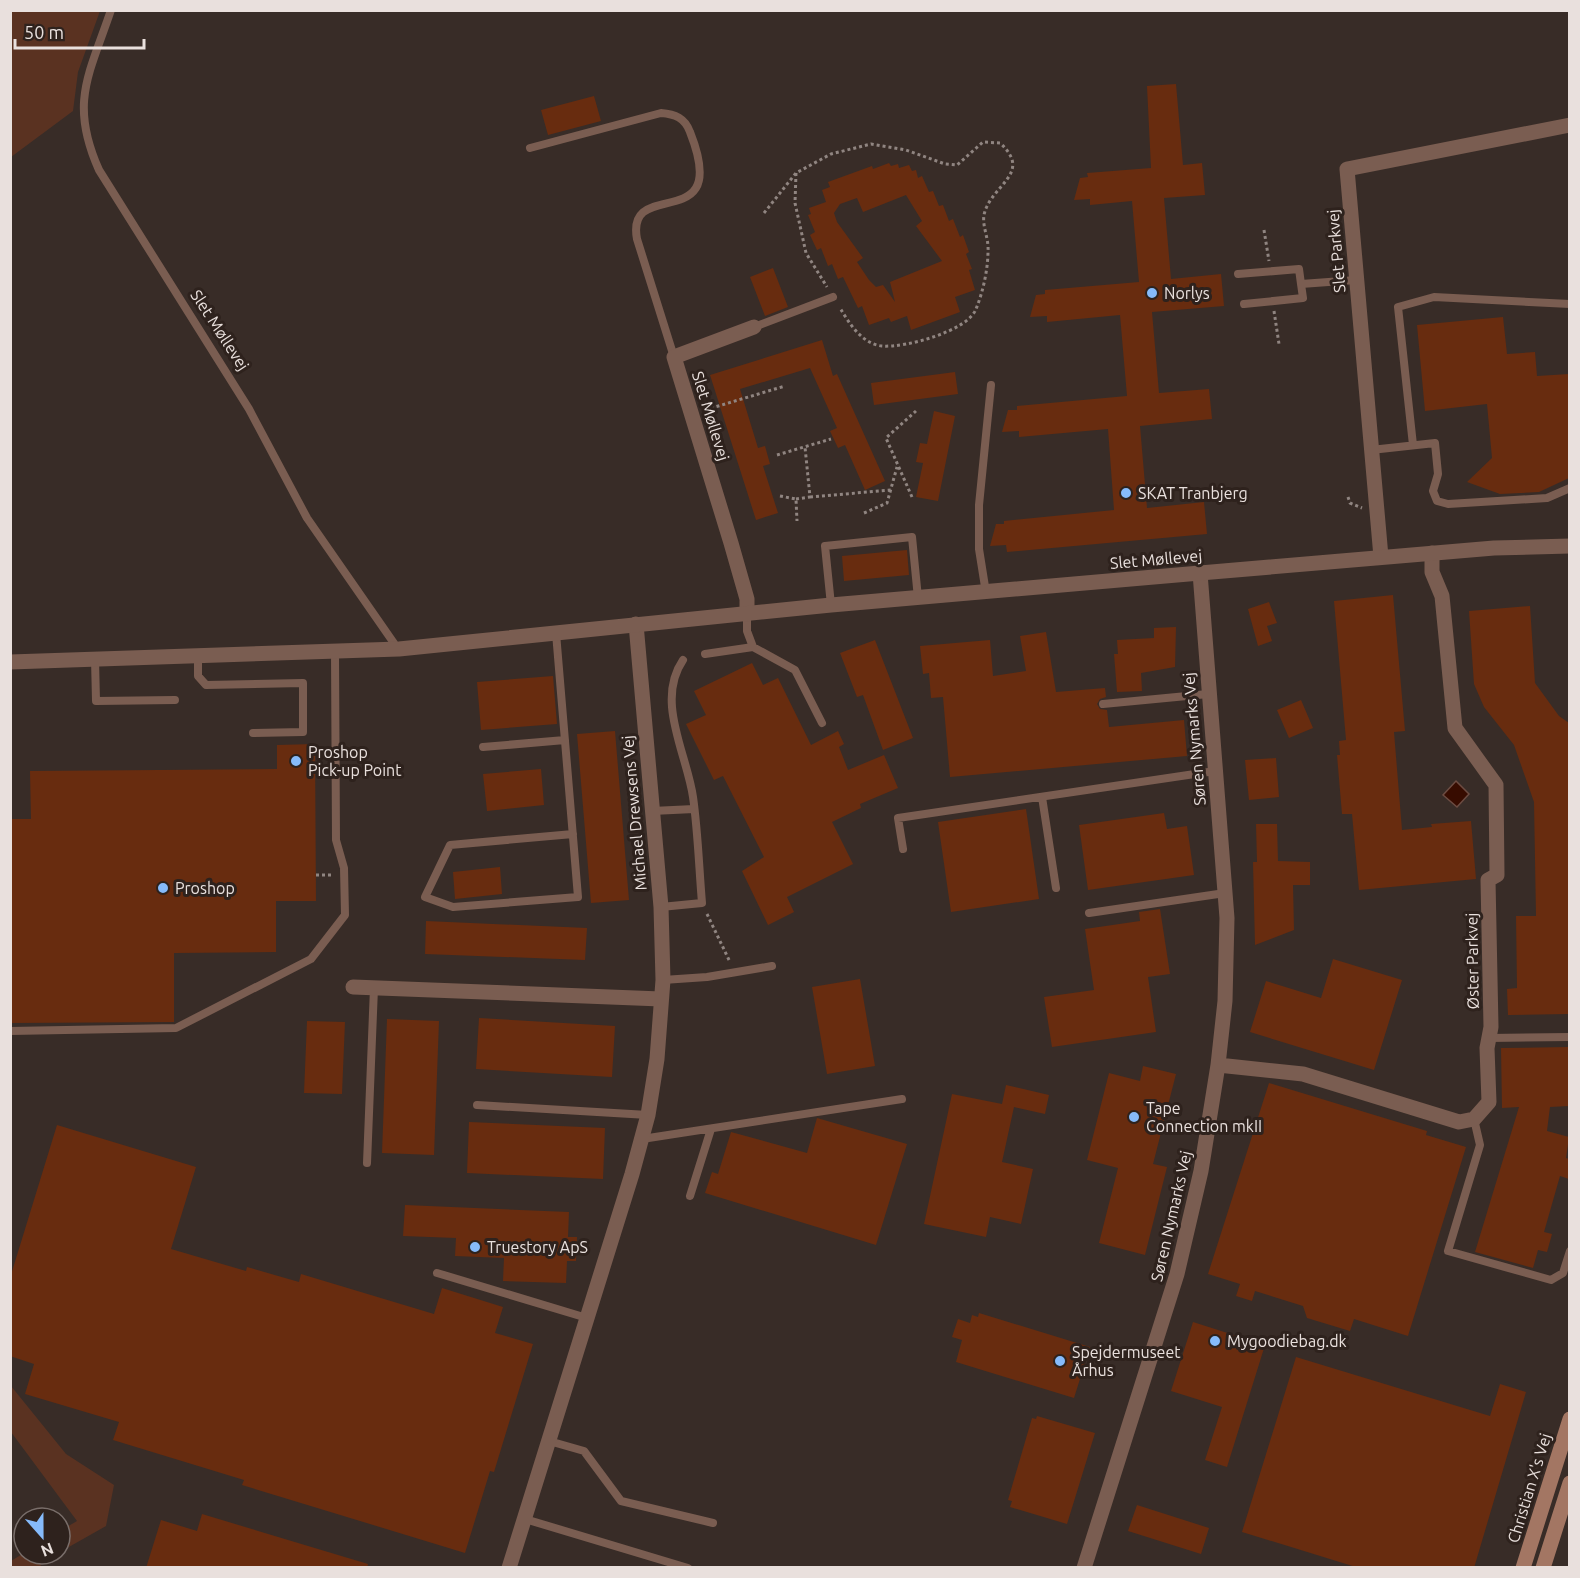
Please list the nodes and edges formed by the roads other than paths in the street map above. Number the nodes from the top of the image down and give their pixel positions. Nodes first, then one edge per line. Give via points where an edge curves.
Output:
1 (111, 10) edge
2 (1569, 124) edge
3 (530, 148) dead end
4 (1238, 274) dead end
5 (1356, 280) junction
6 (1301, 284) junction
7 (833, 297) road end
8 (1244, 304) dead end
9 (1569, 304) edge
10 (754, 327) joint
11 (674, 357) junction
12 (991, 385) dead end
13 (1413, 445) junction
14 (1371, 450) junction
15 (1569, 488) edge
16 (1569, 546) edge
17 (1432, 553) junction
18 (1381, 557) junction
19 (1200, 573) junction
20 (986, 593) junction
21 (918, 598) junction
22 (831, 606) junction
23 (747, 614) junction
24 (636, 624) junction
25 (556, 633) junction
26 (753, 647) junction
27 (399, 650) junction
28 (336, 652) junction
29 (705, 654) dead end
30 (198, 656) junction
31 (95, 659) junction
32 (683, 660) dead end
33 (10, 662) edge
34 (1208, 694) junction
35 (175, 700) dead end
36 (1103, 704) dead end
37 (822, 723) dead end
38 (253, 733) dead end
39 (565, 740) junction
40 (483, 747) dead end
41 (1215, 771) junction
42 (1042, 797) junction
43 (694, 809) junction
44 (652, 811) junction
45 (573, 834) junction
46 (903, 849) dead end
47 (1056, 888) dead end
48 (1225, 893) junction
49 (661, 907) junction
50 (1089, 913) dead end
51 (772, 966) dead end
52 (663, 980) junction
53 (352, 987) dead end
54 (374, 988) junction
55 (662, 999) junction
56 (10, 1031) edge
57 (1569, 1037) edge
58 (1489, 1038) junction
59 (1218, 1065) junction
60 (902, 1099) dead end
61 (477, 1105) dead end
62 (648, 1115) junction
63 (1474, 1119) junction
64 (711, 1129) junction
65 (642, 1139) junction
66 (367, 1163) dead end
67 (690, 1196) dead end
68 (1569, 1251) edge
69 (437, 1273) dead end
70 (587, 1318) junction
71 (1569, 1419) edge
72 (549, 1441) junction
73 (1569, 1483) edge
74 (525, 1519) junction
75 (713, 1523) dead end
76 (509, 1568) edge
77 (688, 1568) edge
78 (1084, 1568) edge
79 (1523, 1568) edge
80 (1543, 1568) edge

1 - 27 lane, Slet Møllevej via 84,89 82,111 84,131 99,170 249,409 307,518
2 - 5 street, Slet Parkvej via 1347,169
3 - 11 lane via 661,113 685,122 697,152 700,183 683,199 644,212 636,225
4 - 6 lane via 1299,269
5 - 6 lane
5 - 14 street, Slet Parkvej
6 - 8 lane via 1303,297
7 - 10 lane, Slet Møllevej
9 - 13 lane via 1434,297 1398,307
10 - 11 street, Slet Møllevej
11 - 23 street, Slet Møllevej via 747,598
12 - 20 lane via 979,505 979,549
13 - 14 lane
13 - 15 lane via 1435,443 1437,474 1433,491 1437,501 1448,504 1547,498
14 - 18 street, Slet Parkvej
16 - 17 street, Slet Møllevej
17 - 18 street, Slet Møllevej
17 - 58 street, Øster Parkvej via 1432,572 1442,596 1455,728 1496,785 1497,875 1488,880
18 - 19 street, Slet Møllevej
19 - 20 street, Slet Møllevej
19 - 34 street, Søren Nymarks Vej
20 - 21 street, Slet Møllevej
21 - 22 street, Slet Møllevej
21 - 22 lane via 912,537 825,546
22 - 23 street, Slet Møllevej
23 - 24 street, Slet Møllevej
23 - 26 lane via 747,631
24 - 25 street, Slet Møllevej
24 - 44 street, Michael Drewsens Vej
25 - 27 street, Slet Møllevej
25 - 39 lane
26 - 29 lane
26 - 37 lane via 795,670
27 - 28 street, Slet Møllevej
28 - 30 street, Slet Møllevej
28 - 56 lane via 336,840 344,868 345,915 311,959 176,1028
30 - 31 street, Slet Møllevej
30 - 38 lane via 198,676 206,685 303,683 303,732
31 - 33 street, Slet Møllevej
31 - 35 lane via 96,701
32 - 43 lane via 674,673 672,696
34 - 36 lane
34 - 41 street, Søren Nymarks Vej
39 - 40 lane
39 - 45 lane
41 - 42 lane
41 - 48 street, Søren Nymarks Vej
42 - 46 lane via 898,818
42 - 47 lane
43 - 44 lane
43 - 49 lane via 702,903
44 - 49 street, Michael Drewsens Vej
45 - 45 lane via 578,897 453,908 425,897 450,844
48 - 50 lane
48 - 59 street, Søren Nymarks Vej via 1225,1001
49 - 52 street, Michael Drewsens Vej
51 - 52 lane
52 - 55 street, Michael Drewsens Vej
53 - 54 street
54 - 55 street
54 - 66 lane
55 - 62 street, Michael Drewsens Vej
57 - 58 lane
58 - 63 street, Øster Parkvej via 1489,1102
59 - 63 street via 1303,1074 1459,1122
59 - 78 street, Søren Nymarks Vej via 1201,1171 1177,1274
60 - 64 lane
61 - 62 lane
62 - 65 street, Michael Drewsens Vej
63 - 68 lane via 1480,1146 1448,1251 1551,1280 1563,1273
64 - 65 lane
64 - 67 lane
65 - 70 street, Michael Drewsens Vej
69 - 70 lane
70 - 72 street, Michael Drewsens Vej
71 - 79 main road, Christian X's Vej
72 - 74 street, Michael Drewsens Vej
72 - 75 lane via 584,1450 621,1501
73 - 80 main road
74 - 76 street, Michael Drewsens Vej
74 - 77 lane

